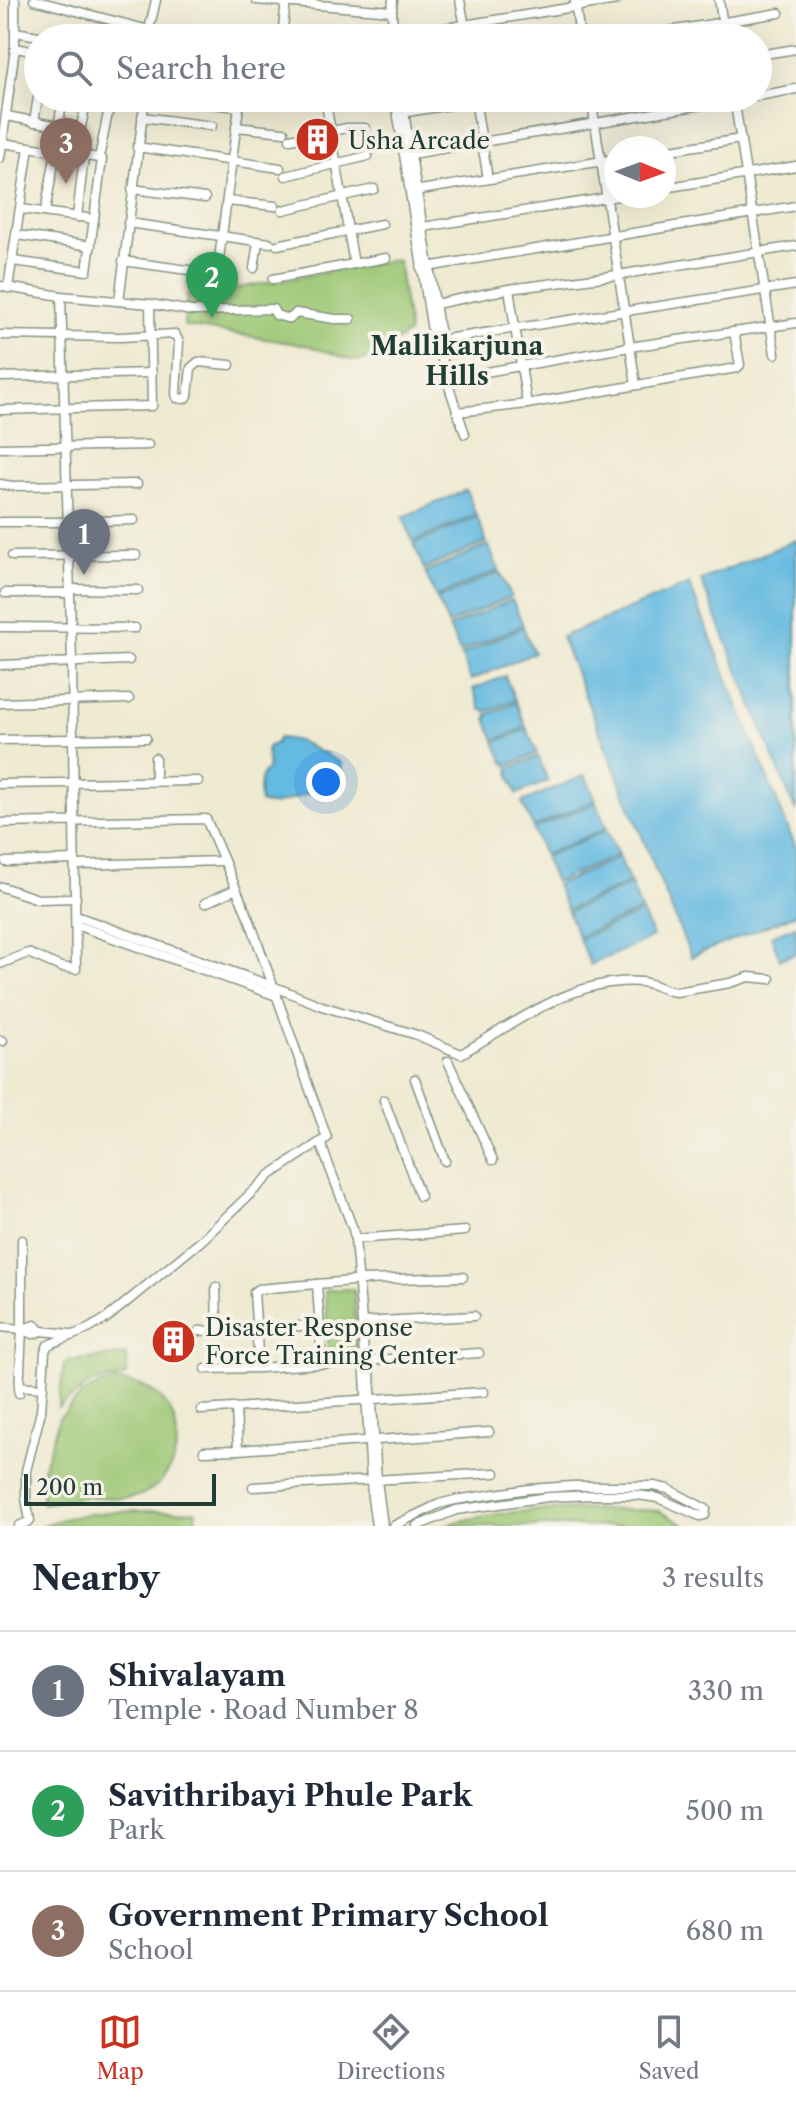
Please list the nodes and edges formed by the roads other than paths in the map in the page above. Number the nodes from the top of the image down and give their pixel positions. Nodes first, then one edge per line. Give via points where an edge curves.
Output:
1 (15, 0) edge
2 (34, 0) edge
3 (156, 0) edge
4 (256, 0) edge
5 (393, 0) edge
6 (460, 0) edge
7 (617, 0) edge
8 (719, 0) edge
9 (286, 1) edge
10 (576, 3) edge
11 (392, 11) junction
12 (779, 13) dead end
13 (722, 23) junction
14 (126, 24) edge
15 (150, 24) edge
16 (284, 24) edge
17 (392, 24) edge
18 (464, 24) edge
19 (469, 24) edge
20 (578, 24) edge
21 (716, 24) edge
22 (15, 32) junction
23 (24, 34) edge
24 (15, 48) junction
25 (796, 49) edge
26 (24, 50) edge
27 (772, 53) edge
28 (796, 89) edge
29 (772, 93) edge
30 (36, 112) edge
31 (60, 112) edge
32 (85, 112) edge
33 (108, 112) edge
34 (143, 112) edge
35 (238, 112) edge
36 (327, 112) edge
37 (398, 112) edge
38 (398, 112) edge
39 (477, 112) edge
40 (593, 112) edge
41 (660, 112) edge
42 (739, 112) edge
43 (7, 116) junction
44 (142, 117) junction
45 (34, 122) junction
46 (594, 123) junction
47 (58, 126) junction
48 (212, 126) dead end
49 (236, 127) junction
50 (365, 128) dead end
51 (330, 130) junction
52 (741, 139) junction
53 (482, 142) junction
54 (2, 143) junction
55 (29, 147) junction
56 (137, 147) junction
57 (676, 149) edge
58 (55, 152) junction
59 (411, 154) junction
60 (80, 155) junction
61 (368, 156) dead end
62 (0, 158) edge
63 (99, 158) junction
64 (604, 160) edge
65 (231, 161) junction
66 (600, 161) junction
67 (336, 164) junction
68 (796, 166) edge
69 (747, 174) junction
70 (488, 179) junction
71 (604, 186) edge
72 (676, 186) edge
73 (132, 189) junction
74 (374, 189) dead end
75 (413, 191) junction
76 (342, 196) junction
77 (205, 198) dead end
78 (604, 198) edge
79 (227, 201) junction
80 (796, 206) edge
81 (607, 208) edge
82 (21, 209) junction
83 (45, 212) junction
84 (753, 213) junction
85 (77, 217) junction
86 (94, 219) junction
87 (128, 223) junction
88 (382, 224) dead end
89 (423, 227) junction
90 (348, 230) junction
91 (17, 235) junction
92 (611, 236) junction
93 (222, 237) junction
94 (258, 242) junction
95 (91, 246) junction
96 (796, 246) edge
97 (759, 252) junction
98 (386, 258) dead end
99 (13, 261) junction
100 (123, 261) junction
101 (354, 264) junction
102 (425, 267) junction
103 (254, 268) dead end
104 (87, 271) junction
105 (97, 273) dead end
106 (217, 274) junction
107 (618, 275) junction
108 (273, 279) dead end
109 (796, 285) edge
110 (4, 287) edge
111 (509, 289) junction
112 (216, 290) dead end
113 (765, 291) junction
114 (61, 296) junction
115 (119, 301) junction
116 (150, 304) junction
117 (435, 304) junction
118 (624, 311) junction
119 (351, 319) dead end
120 (796, 323) edge
121 (515, 327) junction
122 (771, 327) junction
123 (734, 332) junction
124 (0, 335) edge
125 (151, 335) junction
126 (62, 336) junction
127 (439, 340) junction
128 (629, 347) junction
129 (775, 354) dead end
130 (230, 365) dead end
131 (521, 366) junction
132 (152, 373) junction
133 (63, 375) junction
134 (0, 377) edge
135 (446, 379) junction
136 (636, 385) junction
137 (527, 404) junction
138 (64, 408) junction
139 (0, 410) edge
140 (457, 412) junction
141 (465, 434) dead end
142 (148, 445) dead end
143 (66, 447) junction
144 (0, 448) edge
145 (0, 484) edge
146 (67, 484) junction
147 (137, 484) dead end
148 (134, 520) dead end
149 (0, 522) edge
150 (68, 522) junction
151 (136, 555) dead end
152 (12, 556) dead end
153 (69, 556) junction
154 (138, 590) dead end
155 (69, 591) junction
156 (5, 593) dead end
157 (0, 627) edge
158 (71, 628) junction
159 (135, 628) dead end
160 (129, 660) dead end
161 (72, 662) junction
162 (0, 665) edge
163 (129, 699) dead end
164 (72, 701) junction
165 (0, 703) edge
166 (146, 738) dead end
167 (73, 739) junction
168 (0, 740) edge
169 (155, 758) dead end
170 (155, 781) junction
171 (198, 781) dead end
172 (0, 784) edge
173 (74, 784) junction
174 (75, 821) junction
175 (0, 823) edge
176 (224, 861) junction
177 (6, 862) dead end
178 (76, 862) junction
179 (2, 887) dead end
180 (236, 889) junction
181 (76, 898) junction
182 (205, 903) dead end
183 (76, 921) junction
184 (0, 964) edge
185 (770, 979) dead end
186 (276, 992) junction
187 (448, 1061) dead end
188 (415, 1079) dead end
189 (384, 1100) dead end
190 (320, 1142) junction
191 (493, 1160) dead end
192 (445, 1161) dead end
193 (420, 1196) dead end
194 (465, 1231) dead end
195 (357, 1239) junction
196 (22, 1240) dead end
197 (463, 1277) dead end
198 (361, 1280) junction
199 (317, 1284) junction
200 (216, 1287) dead end
201 (474, 1316) dead end
202 (364, 1322) junction
203 (319, 1325) junction
204 (0, 1327) edge
205 (22, 1329) junction
206 (257, 1329) junction
207 (219, 1330) junction
208 (199, 1331) dead end
209 (74, 1335) junction
210 (479, 1353) dead end
211 (366, 1360) junction
212 (322, 1363) junction
213 (259, 1368) junction
214 (206, 1369) dead end
215 (43, 1388) junction
216 (484, 1392) dead end
217 (369, 1400) junction
218 (236, 1408) junction
219 (201, 1410) dead end
220 (489, 1432) dead end
221 (371, 1440) junction
222 (238, 1450) junction
223 (204, 1451) dead end
224 (495, 1473) dead end
225 (374, 1480) junction
226 (253, 1487) dead end
227 (510, 1497) junction
228 (19, 1526) edge
229 (376, 1526) edge
230 (383, 1526) edge
231 (393, 1526) edge
232 (417, 1526) edge

1 - 22 street
2 - 14 street
3 - 15 street
4 - 9 street
5 - 11 street
6 - 18 street
7 - 10 street
8 - 13 street
9 - 11 street
9 - 16 street
10 - 19 street
10 - 20 street
11 - 17 street
12 - 13 street
13 - 21 street
22 - 23 street
22 - 24 street
24 - 26 street
24 - 43 street
25 - 27 street
28 - 29 street
30 - 45 street
31 - 47 street
32 - 60 street
33 - 63 street
34 - 44 street
35 - 49 street
36 - 51 street
37 - 59 street
38 - 75 street
39 - 53 street
40 - 46 street
41 - 46 street
42 - 52 street
43 - 45 street
43 - 54 street
44 - 48 street
44 - 56 street
45 - 47 street
46 - 53 street
46 - 66 street
47 - 58 street
49 - 51 street via 287,135
49 - 65 street
50 - 51 street
51 - 67 street
52 - 57 street
52 - 69 street
53 - 59 street
53 - 70 street
54 - 55 street
54 - 62 street
55 - 58 street
55 - 82 street
56 - 65 street
56 - 73 street
58 - 60 street
58 - 83 street
59 - 75 street
60 - 63 street
60 - 85 street
61 - 67 street
63 - 86 street
64 - 66 street
65 - 67 street via 283,172
65 - 79 street
66 - 70 street
66 - 71 street
67 - 76 street
68 - 69 street
69 - 72 street
69 - 84 street
70 - 75 street
73 - 77 street
73 - 87 street
74 - 76 street
75 - 89 street
75 - 102 street
76 - 79 street via 279,208
76 - 90 street
78 - 89 street
79 - 93 street
80 - 84 street
81 - 92 street
82 - 83 street
82 - 91 street
83 - 85 street
84 - 92 street
84 - 97 street
85 - 86 street
86 - 95 street
87 - 93 street
87 - 100 street
88 - 90 street
89 - 102 street
90 - 94 street via 274,244
90 - 101 street
91 - 95 street
91 - 99 street
92 - 102 street
92 - 107 street
93 - 94 street
93 - 106 street
94 - 103 street
95 - 104 street
96 - 97 street
97 - 107 street
97 - 113 street
98 - 101 street
99 - 104 street
99 - 110 street
100 - 106 street
100 - 115 street
101 - 108 street
102 - 117 street
102 - 127 street via 433,337
104 - 105 street
106 - 112 street
107 - 111 street
107 - 118 street
109 - 113 street
110 - 114 street
111 - 117 street
111 - 121 street
113 - 118 street
113 - 122 street
114 - 115 street
114 - 126 street
115 - 116 street
116 - 119 street via 192,311 273,309 286,319 296,313
116 - 125 street
117 - 127 street
118 - 121 street
118 - 128 street
120 - 122 street
121 - 127 street
121 - 131 street
122 - 123 street
122 - 129 street
123 - 128 street
123 - 136 street via 737,368
124 - 126 street
125 - 126 street
125 - 130 street via 178,337 177,398 188,396 194,364
125 - 132 street
126 - 133 street
127 - 135 street
128 - 131 street
128 - 136 street
131 - 135 street
131 - 137 street
132 - 133 street
132 - 138 street via 152,406
133 - 134 street
133 - 138 street
135 - 140 street
136 - 137 street
137 - 140 street
138 - 139 street
138 - 143 street
140 - 141 street
142 - 143 street
143 - 144 street
143 - 146 street
145 - 146 street
146 - 147 street
146 - 150 street
148 - 150 street
149 - 150 street
150 - 153 street
151 - 153 street
152 - 153 street
153 - 155 street
154 - 155 street
155 - 156 street
155 - 158 street
157 - 158 street
158 - 159 street
158 - 161 street
160 - 161 street
161 - 162 street
161 - 164 street
163 - 164 street
164 - 165 street
164 - 167 street
166 - 167 street
167 - 168 street
167 - 173 street
169 - 170 street
170 - 171 street
170 - 173 street
172 - 173 street
173 - 174 street
174 - 175 street
174 - 176 street via 206,819
174 - 178 street
176 - 178 street
176 - 180 street
177 - 178 street
178 - 181 street
179 - 181 street via 38,899
180 - 182 street
180 - 186 street
181 - 183 street
183 - 184 street via 76,969 28,953
183 - 186 street
185 - 186 street via 749,977 676,992 644,982 578,991 461,1054 417,1035
186 - 190 street via 327,1138
187 - 191 street
188 - 192 street
189 - 193 street
190 - 195 street
190 - 209 street via 270,1175 119,1309
194 - 195 street
195 - 198 street
196 - 205 street
197 - 198 street
198 - 199 street
198 - 202 street
199 - 203 street
199 - 206 street via 254,1292
200 - 207 street
201 - 202 street
202 - 211 street
203 - 206 street
203 - 212 street
204 - 205 street
205 - 209 street via 35,1325 42,1331
205 - 215 street via 19,1390
206 - 207 street
206 - 213 street
207 - 208 street
209 - 215 street via 48,1345
210 - 211 street
211 - 212 street
211 - 217 street
212 - 213 street
213 - 214 street
215 - 228 street via 26,1471 30,1521
216 - 217 street
217 - 218 street
217 - 221 street
218 - 219 street
218 - 222 street
220 - 221 street
221 - 222 street
221 - 225 street
222 - 223 street
224 - 225 street
225 - 226 street
225 - 229 street
225 - 230 street
227 - 227 street via 572,1486 654,1486 706,1509 700,1516 638,1495
227 - 231 street via 455,1500
227 - 232 street

